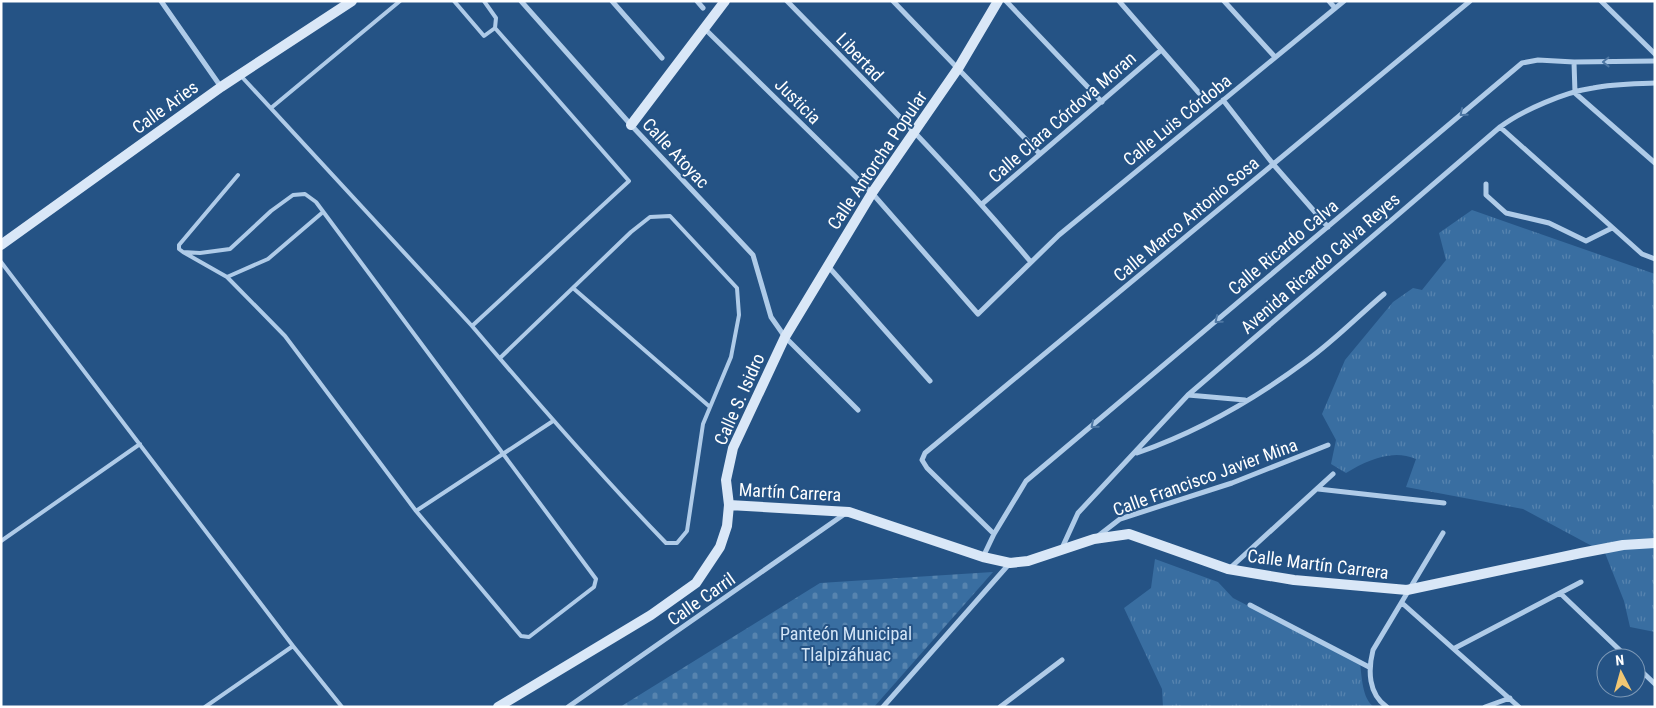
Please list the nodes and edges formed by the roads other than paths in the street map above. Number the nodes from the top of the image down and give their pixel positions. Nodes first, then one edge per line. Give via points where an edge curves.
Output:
1 (160, 1) edge
2 (352, 1) edge
3 (400, 1) edge
4 (454, 1) edge
5 (484, 1) edge
6 (521, 1) edge
7 (612, 1) edge
8 (697, 1) edge
9 (725, 1) edge
10 (787, 1) edge
11 (893, 1) edge
12 (998, 1) edge
13 (1006, 1) edge
14 (1119, 1) edge
15 (1224, 1) edge
16 (1329, 1) edge
17 (1344, 1) edge
18 (1470, 1) edge
19 (1601, 1) edge
20 (702, 8) dead end
21 (1335, 8) junction
22 (495, 28) junction
23 (704, 28) junction
24 (1160, 51) junction
25 (1655, 54) edge
26 (1275, 57) junction
27 (662, 58) dead end
28 (1655, 60) edge
29 (1574, 62) junction
30 (958, 67) junction
31 (240, 74) junction
32 (1655, 83) edge
33 (221, 87) junction
34 (1574, 92) junction
35 (1199, 93) dead end
36 (1223, 100) junction
37 (1102, 102) junction
38 (271, 108) junction
39 (631, 125) junction
40 (1500, 127) junction
41 (914, 131) junction
42 (1040, 154) junction
43 (1655, 163) edge
44 (1273, 164) junction
45 (238, 175) dead end
46 (1486, 184) dead end
47 (872, 194) junction
48 (982, 204) junction
49 (323, 212) junction
50 (1328, 227) junction
51 (1612, 228) junction
52 (1, 245) edge
53 (183, 252) junction
54 (1655, 259) edge
55 (1030, 261) junction
56 (1, 262) edge
57 (827, 265) junction
58 (227, 277) junction
59 (573, 288) junction
60 (1384, 294) dead end
61 (978, 314) joint
62 (472, 326) junction
63 (785, 337) junction
64 (500, 358) junction
65 (930, 380) dead end
66 (1188, 395) junction
67 (1246, 400) junction
68 (710, 407) junction
69 (858, 410) dead end
70 (553, 421) junction
71 (140, 444) junction
72 (1328, 445) dead end
73 (504, 453) junction
74 (1136, 454) junction
75 (1333, 474) dead end
76 (1318, 488) junction
77 (1444, 503) dead end
78 (729, 505) junction
79 (416, 511) junction
80 (848, 512) junction
81 (1443, 533) dead end
82 (994, 534) junction
83 (1094, 539) junction
84 (1, 541) edge
85 (1655, 543) edge
86 (1061, 551) junction
87 (983, 557) junction
88 (1010, 563) junction
89 (1228, 569) junction
90 (1581, 582) dead end
91 (1407, 590) junction
92 (1560, 593) junction
93 (1402, 604) junction
94 (1250, 605) dead end
95 (293, 646) junction
96 (1455, 648) junction
97 (1618, 648) edge
98 (1062, 660) dead end
99 (1369, 667) junction
100 (1510, 698) junction
101 (884, 706) edge
102 (205, 707) edge
103 (342, 707) edge
104 (498, 707) edge
105 (568, 707) edge
106 (1000, 707) edge
107 (1387, 707) edge
108 (1485, 707) edge
109 (1519, 707) edge

1 - 33 street
2 - 31 street, Calle Aries
3 - 38 lane
4 - 22 lane via 484,36
5 - 22 lane via 496,18
6 - 39 street, Calle Atoyac
7 - 27 street
8 - 20 street
9 - 23 street
10 - 41 street, Libertad
11 - 30 street
12 - 30 street, Calle Antorcha Popular
13 - 37 street
14 - 24 street
15 - 26 street
16 - 21 street
17 - 21 street, Calle Luis Córdoba
18 - 44 street, Calle Marco Antonio Sosa
19 - 25 street
21 - 26 street, Calle Luis Córdoba
22 - 62 lane via 629,181
23 - 39 street
23 - 47 street, Justicia
24 - 35 street
24 - 37 street, Calle Clara Córdova Moran
26 - 36 street, Calle Luis Córdoba
28 -> 29 street, Calle Ricardo Calva
29 - 34 street
29 -> 50 street, Calle Ricardo Calva via 1538,60 1522,63
30 - 41 street, Calle Antorcha Popular
30 - 42 street
31 - 33 street, Calle Aries
31 - 38 lane
32 - 34 street, Avenida Ricardo Calva Reyes
33 - 52 street, Calle Aries
34 - 40 street, Avenida Ricardo Calva Reyes via 1520,112
34 - 43 street
36 - 44 street
36 - 55 street, Calle Luis Córdoba
37 - 42 street, Calle Clara Córdova Moran
38 - 62 lane
39 - 63 street, Calle Atoyac via 753,255 771,317
40 - 51 street
40 - 66 street, Avenida Ricardo Calva Reyes
41 - 47 street, Calle Antorcha Popular
41 - 48 street, Libertad
42 - 48 street, Calle Clara Córdova Moran
44 - 50 street
44 - 82 street, Calle Marco Antonio Sosa via 925,453 922,460
45 - 53 lane via 179,245
46 - 51 street via 1486,195 1506,213 1549,223 1586,241
47 - 57 street, Calle Antorcha Popular
47 - 61 street, Justicia
48 - 55 street, Libertad
49 - 53 lane via 304,194 293,195 230,249
49 - 58 lane via 268,259
49 - 73 lane
50 -> 82 street, Calle Ricardo Calva via 1026,481
51 - 54 street via 1642,254
53 - 58 lane
55 - 61 street, Calle Luis Córdoba
56 - 71 lane
57 - 63 street, Calle Antorcha Popular
57 - 65 street
58 - 79 lane via 285,336
59 - 64 lane
59 - 68 lane
59 - 68 lane via 650,217 670,216 736,288 739,315 731,356
60 - 67 street via 1307,361
62 - 64 lane
63 - 69 street, Calle Atoyac
63 - 78 street, Calle S. Isidro via 734,448 726,480
64 - 70 lane
66 - 67 street
66 - 74 street, Avenida Ricardo Calva Reyes
67 - 74 street via 1177,439
68 - 70 lane via 704,424 687,531 678,544 666,543
70 - 73 lane
71 - 84 lane
71 - 95 lane
72 - 83 street, Calle Francisco Javier Mina via 1232,483 1120,519
73 - 79 lane
73 - 79 lane via 596,578 594,587 529,637 521,636
74 - 86 street, Avenida Ricardo Calva Reyes via 1078,514
75 - 76 street
76 - 77 street
76 - 89 street
78 - 80 street, Martín Carrera
78 - 104 street, Martín Carrera via 720,547 696,583 652,615
80 - 87 street, Martín Carrera
80 - 105 street, Calle Carril
81 - 91 street
82 - 87 street, Calle Ricardo Calva
83 - 86 street, Calle Martín Carrera
83 - 89 street, Calle Martín Carrera via 1129,534
85 - 91 street, Calle Martín Carrera via 1623,545
86 - 88 street, Calle Martín Carrera
87 - 88 street, Calle Martín Carrera
88 - 101 street
89 - 91 street, Calle Martín Carrera via 1294,580
90 - 92 street
91 - 93 street
92 - 96 street
92 - 97 street
93 - 96 street
93 - 99 street via 1373,650
94 - 99 street
95 - 102 lane
95 - 103 lane
96 - 100 street
98 - 106 street
99 - 107 street via 1374,692
100 - 108 street
100 - 109 street

